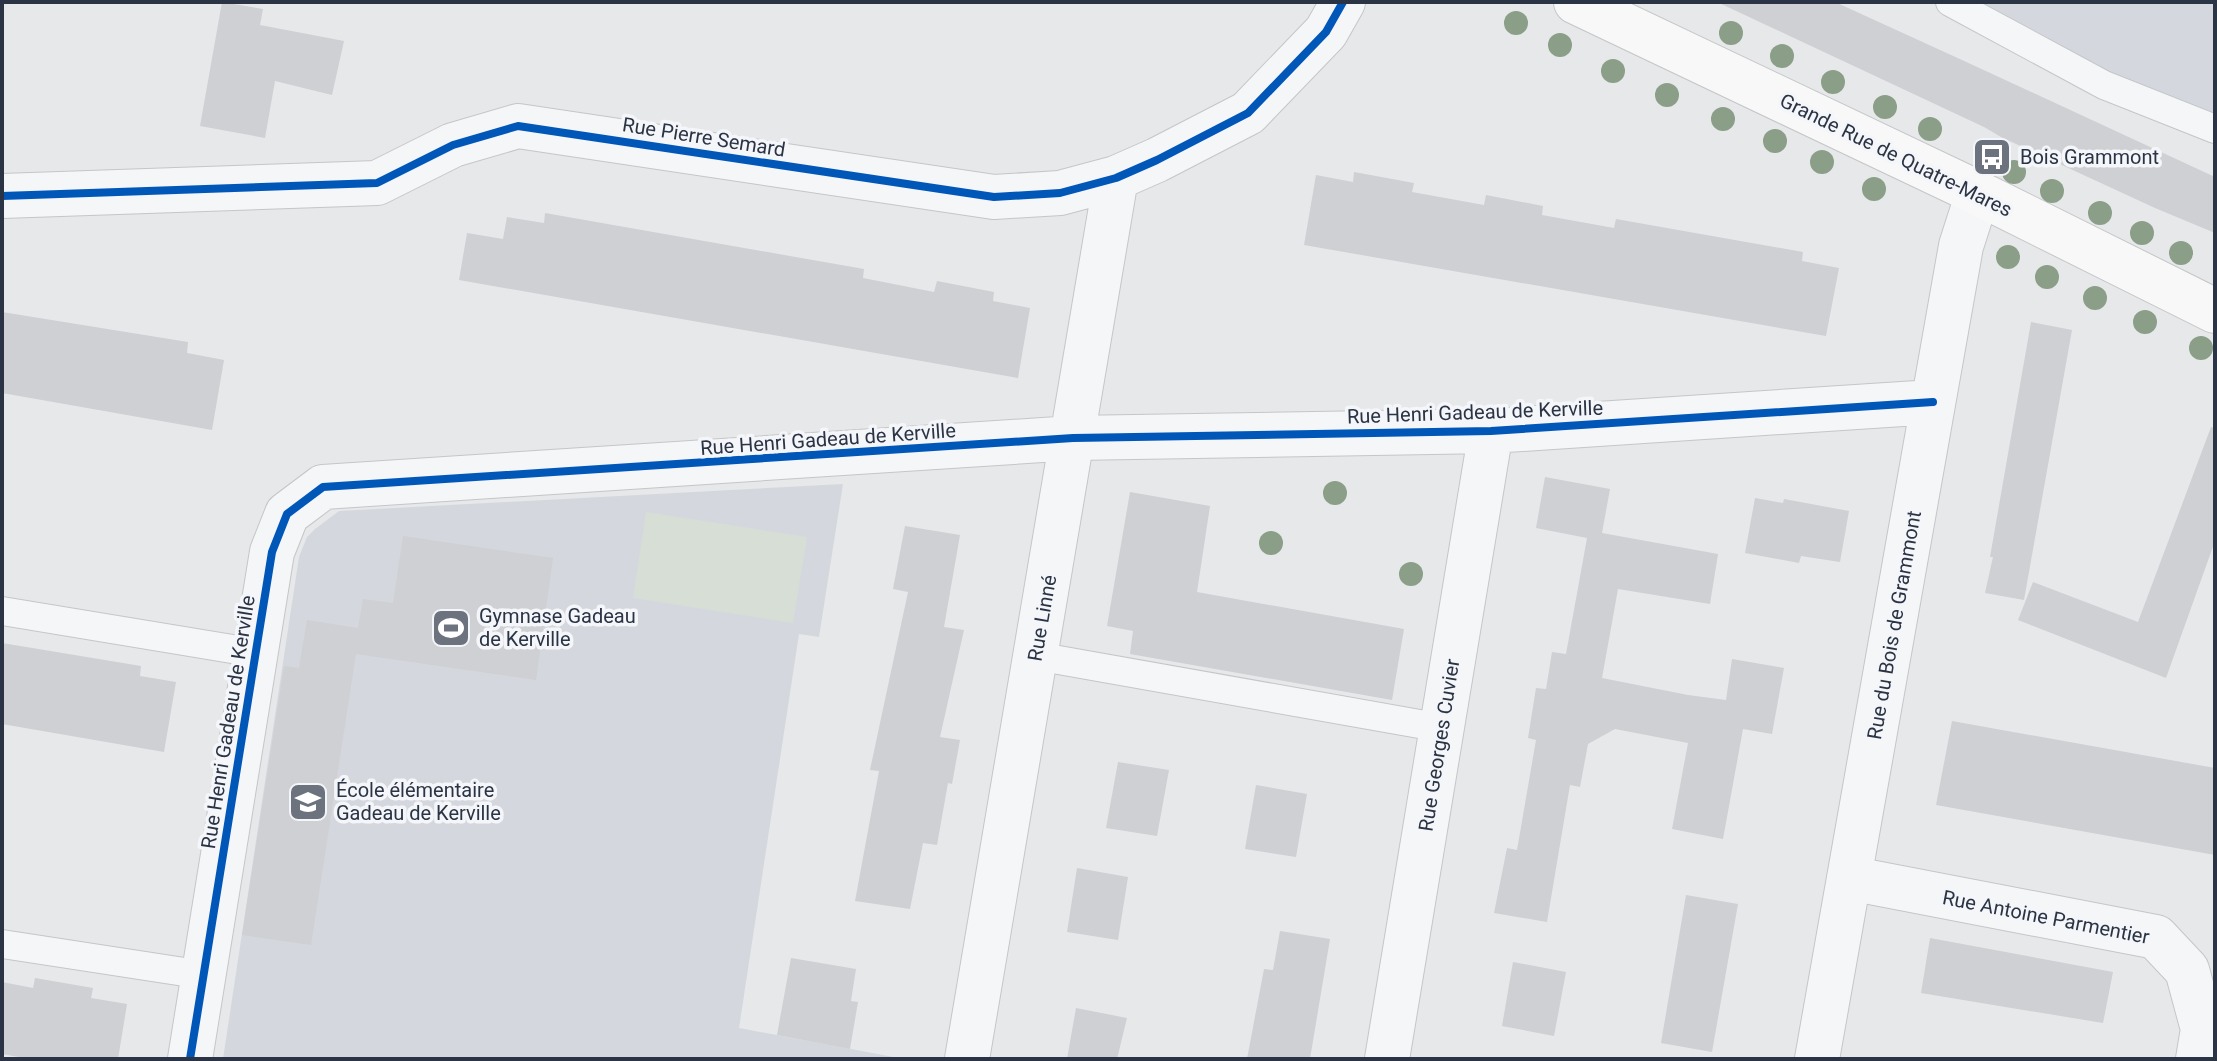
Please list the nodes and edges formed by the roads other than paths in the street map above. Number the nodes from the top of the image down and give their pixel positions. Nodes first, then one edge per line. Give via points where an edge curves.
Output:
1 (1343, 2) edge
2 (1576, 2) edge
3 (1950, 2) edge
4 (2215, 129) edge
5 (1116, 178) junction
6 (1978, 193) junction
7 (2, 196) edge
8 (2215, 311) edge
9 (1933, 402) junction
10 (1491, 431) junction
11 (1073, 438) junction
12 (2, 611) edge
13 (256, 653) junction
14 (1036, 656) junction
15 (1442, 728) junction
16 (1849, 878) junction
17 (2, 944) edge
18 (204, 975) junction
19 (190, 1059) edge
20 (967, 1059) edge
21 (1387, 1059) edge
22 (1817, 1059) edge
23 (2198, 1059) edge

1 - 5 street, Rue Pierre Semard via 1326,32 1248,113
2 - 6 main road, Grande Rue de Quatre-Mares
3 - 4 lane via 2104,85
5 - 7 street, Rue Pierre Semard via 1060,193 994,197 518,126 453,145 377,183
5 - 11 street, Rue Linné
6 - 8 main road, Grande Rue de Quatre-Mares
6 - 9 street, Rue du Bois de Grammont via 1961,246
9 - 10 street, Rue Henri Gadeau de Kerville
9 - 16 street, Rue du Bois de Grammont
10 - 11 street, Rue Henri Gadeau de Kerville
10 - 15 street, Rue Georges Cuvier
11 - 13 street, Rue Henri Gadeau de Kerville via 323,487 287,514 282,526 272,552
11 - 14 street, Rue Linné
12 - 13 lane, Rue Henri Gadeau de Kerville
13 - 18 street, Rue Henri Gadeau de Kerville
14 - 15 lane
14 - 20 street, Rue Linné
15 - 21 street, Rue Georges Cuvier
16 - 22 street, Rue du Bois de Grammont
16 - 23 street, Rue Antoine Parmentier via 2156,937 2187,970 2203,1029
17 - 18 lane
18 - 19 street, Rue Henri Gadeau de Kerville

